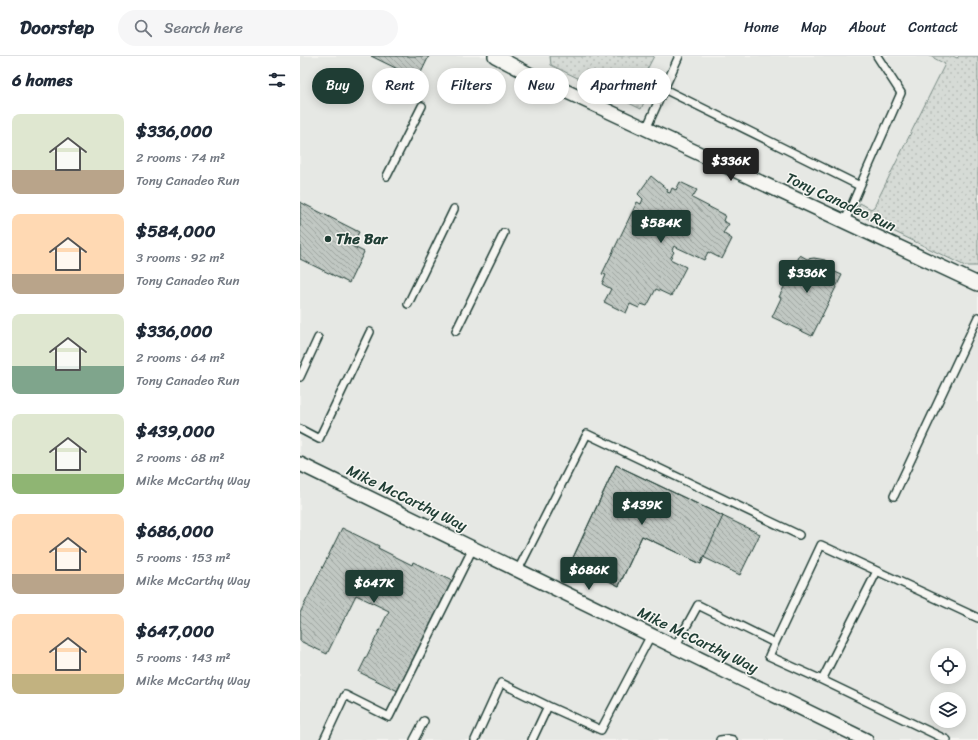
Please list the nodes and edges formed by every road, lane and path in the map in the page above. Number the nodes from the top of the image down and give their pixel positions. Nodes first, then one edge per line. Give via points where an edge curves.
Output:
1 (495, 56) edge
2 (679, 56) edge
3 (877, 56) edge
4 (671, 74) edge
5 (671, 92) edge
6 (657, 104) edge
7 (422, 106) dead end
8 (646, 128) junction
9 (387, 176) dead end
10 (860, 186) junction
11 (454, 209) dead end
12 (845, 221) junction
13 (504, 233) dead end
14 (978, 284) edge
15 (408, 304) dead end
16 (978, 317) edge
17 (456, 331) dead end
18 (370, 332) dead end
19 (318, 338) dead end
20 (300, 377) edge
21 (300, 429) edge
22 (300, 464) edge
23 (894, 496) dead end
24 (799, 535) dead end
25 (473, 548) junction
26 (518, 570) junction
27 (878, 571) junction
28 (978, 618) edge
29 (651, 635) junction
30 (775, 643) junction
31 (674, 647) junction
32 (822, 680) junction
33 (548, 706) junction
34 (424, 721) dead end
35 (324, 740) edge
36 (414, 740) edge
37 (475, 740) edge
38 (532, 740) edge
39 (720, 740) edge
40 (733, 740) edge
41 (866, 740) edge
42 (947, 740) edge

1 - 8 street, Tony Canadeo Run
2 - 4 lane
3 - 10 lane via 901,93
5 - 10 lane
6 - 8 lane
7 - 9 lane
8 - 12 street, Tony Canadeo Run
10 - 12 lane
11 - 15 lane
12 - 14 street, Tony Canadeo Run
13 - 17 lane
16 - 23 lane
18 - 21 lane via 319,439
19 - 20 lane
22 - 25 street, Mike McCarthy Way
24 - 26 lane via 587,434
25 - 26 street, Mike McCarthy Way
25 - 35 lane via 389,717 345,695
26 - 29 street, Mike McCarthy Way
27 - 28 lane
27 - 30 lane via 820,545
27 - 32 lane
29 - 31 street, Mike McCarthy Way
29 - 33 lane via 601,730
30 - 31 lane via 698,605
30 - 32 lane via 769,656
31 - 41 street, Mike McCarthy Way
32 - 42 lane
33 - 37 lane via 501,683
33 - 38 lane
34 - 36 lane
39 - 40 lane

